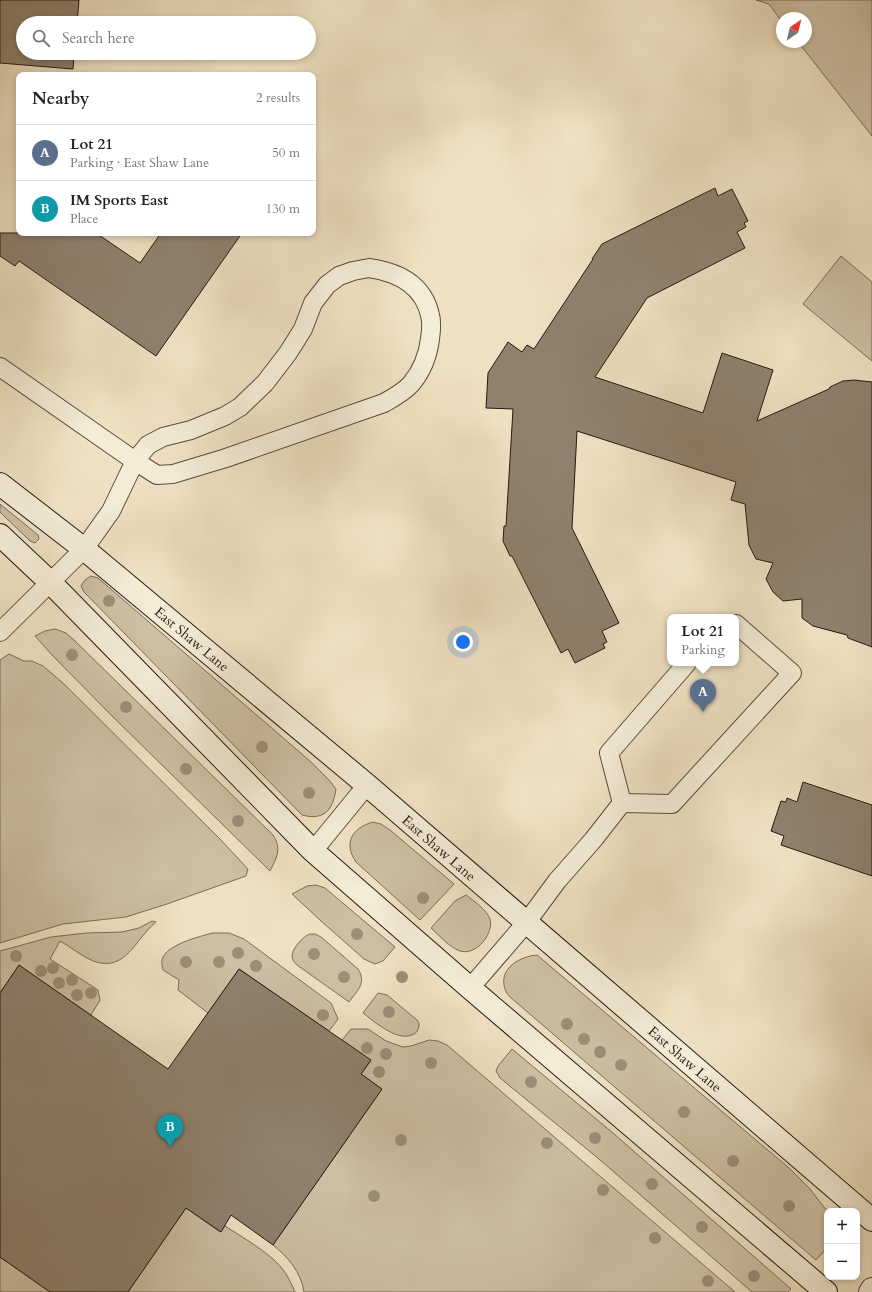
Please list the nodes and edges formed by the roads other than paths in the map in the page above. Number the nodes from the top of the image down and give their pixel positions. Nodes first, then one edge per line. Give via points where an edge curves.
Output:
1 (0, 367) edge
2 (135, 461) junction
3 (0, 484) edge
4 (0, 535) edge
5 (84, 549) junction
6 (51, 583) junction
7 (739, 627) edge
8 (0, 632) edge
9 (684, 666) edge
10 (367, 785) junction
11 (622, 803) junction
12 (313, 851) junction
13 (526, 923) junction
14 (470, 988) junction
15 (872, 1220) edge
16 (872, 1289) edge
17 (826, 1292) edge
18 (870, 1292) edge

1 - 2 lane
2 - 2 lane via 157,475 173,474 384,403 411,384 422,367 431,329 431,315 425,301 415,287 386,271 369,268 339,276 327,285 313,303 303,329 288,354 240,407 191,430 163,437 148,445
2 - 5 lane via 111,511
3 - 5 street, East Shaw Lane
4 - 6 street
5 - 6 lane
5 - 10 street, East Shaw Lane
6 - 8 lane
6 - 12 street
7 - 11 lane via 792,673 672,804
9 - 11 lane via 609,753
10 - 12 lane
10 - 13 street, East Shaw Lane
11 - 13 lane via 557,881
12 - 14 street
13 - 14 lane
13 - 15 street, East Shaw Lane
14 - 17 street
16 - 18 street

